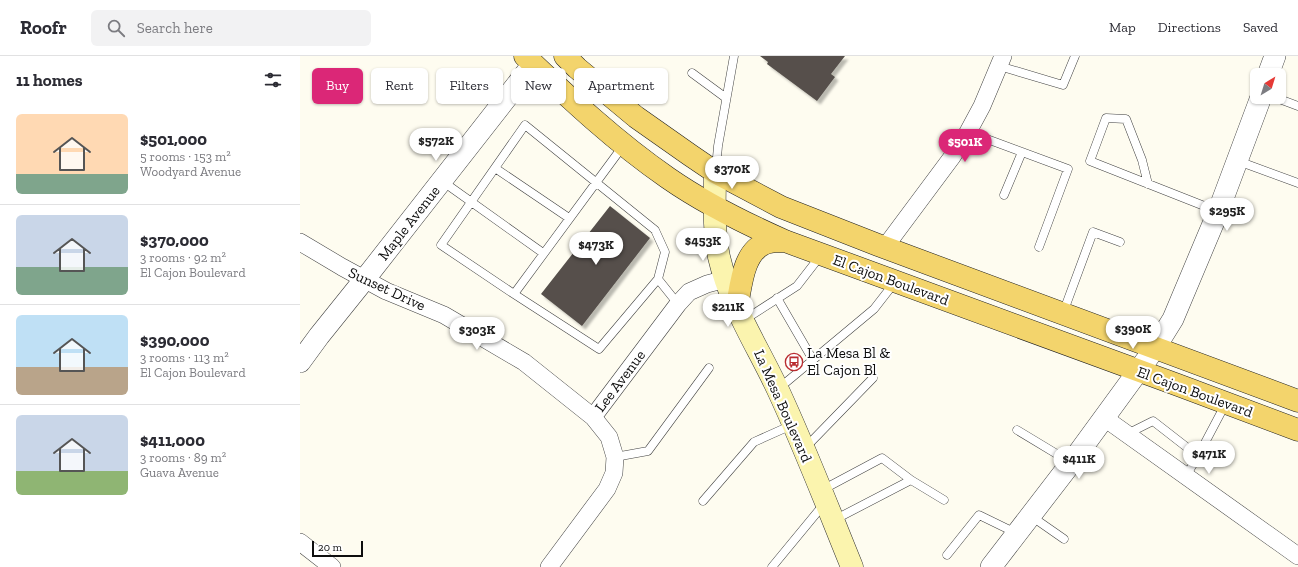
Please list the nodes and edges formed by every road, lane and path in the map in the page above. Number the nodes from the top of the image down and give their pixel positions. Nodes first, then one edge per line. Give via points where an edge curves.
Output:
1 (565, 56) edge
2 (734, 56) edge
3 (1075, 56) edge
4 (1275, 56) edge
5 (529, 60) edge
6 (1001, 61) edge
7 (1271, 68) edge
8 (692, 73) dead end
9 (726, 98) junction
10 (1286, 102) edge
11 (1258, 104) edge
12 (1298, 106) edge
13 (968, 132) junction
14 (624, 145) junction
15 (1022, 152) junction
16 (1238, 161) junction
17 (495, 168) junction
18 (715, 172) junction
19 (442, 181) junction
20 (595, 183) junction
21 (1148, 184) junction
22 (1298, 184) edge
23 (1004, 195) dead end
24 (471, 202) junction
25 (715, 207) junction
26 (1218, 212) junction
27 (569, 218) junction
28 (785, 241) junction
29 (300, 242) edge
30 (1120, 242) dead end
31 (885, 247) junction
32 (1039, 247) dead end
33 (543, 253) junction
34 (822, 255) junction
35 (658, 279) junction
36 (726, 279) junction
37 (364, 280) junction
38 (896, 281) junction
39 (514, 294) junction
40 (777, 298) junction
41 (678, 304) junction
42 (740, 313) junction
43 (1063, 314) junction
44 (1155, 348) junction
45 (813, 360) junction
46 (300, 362) edge
47 (709, 368) dead end
48 (1138, 371) junction
49 (873, 378) dead end
50 (778, 389) junction
51 (1298, 401) edge
52 (1226, 403) junction
53 (593, 417) junction
54 (1103, 417) junction
55 (793, 424) junction
56 (1017, 430) dead end
57 (1298, 430) edge
58 (1127, 434) junction
59 (803, 450) junction
60 (615, 456) junction
61 (1198, 456) junction
62 (1071, 463) junction
63 (1186, 476) junction
64 (911, 480) junction
65 (944, 500) dead end
66 (703, 501) dead end
67 (827, 504) junction
68 (1031, 515) junction
69 (1017, 533) junction
70 (1064, 539) dead end
71 (300, 542) edge
72 (947, 555) dead end
73 (1298, 556) edge
74 (332, 567) edge
75 (549, 567) edge
76 (772, 567) edge
77 (852, 567) edge
78 (990, 567) edge

1 - 18 main road, El Cajon Boulevard via 636,118
2 - 9 lane
3 - 6 lane via 1063,85
4 - 7 street
5 - 14 main road, El Cajon Boulevard via 585,113
5 - 19 street, Maple Avenue
6 - 13 street
8 - 9 lane
9 - 18 lane
10 - 12 lane
11 - 16 street
13 - 15 lane
13 - 31 street
14 - 20 lane
14 - 25 main road, El Cajon Boulevard via 667,177
15 - 23 lane
15 - 32 lane via 1068,169
16 - 22 lane
16 - 26 street
17 - 20 lane via 525,125
17 - 24 lane
17 - 27 lane
18 - 25 main road, La Mesa Boulevard
18 - 31 main road, El Cajon Boulevard via 781,207
19 - 24 lane
19 - 37 street, Maple Avenue
20 - 27 lane
20 - 35 lane via 655,230 665,252
21 - 21 lane via 1090,161 1106,118 1126,119 1142,160
21 - 26 lane
24 - 33 lane
24 - 39 lane via 441,245
25 - 28 main road, El Cajon Boulevard
25 - 36 main road, La Mesa Boulevard via 719,258
26 - 44 street via 1173,319
27 - 33 lane
28 - 34 main road, El Cajon Boulevard
28 - 42 main road via 765,243 752,254 744,272
29 - 37 street, Sunset Drive
30 - 43 lane via 1093,232
31 - 43 main road, El Cajon Boulevard
33 - 39 lane
34 - 38 main road, El Cajon Boulevard
34 - 40 lane via 797,286
35 - 39 lane via 600,349
35 - 41 lane
36 - 41 street, Lee Avenue via 689,292
36 - 42 main road, La Mesa Boulevard
37 - 46 street, Maple Avenue
37 - 53 street, Sunset Drive via 444,315 524,362
38 - 45 lane via 874,309
38 - 48 main road, El Cajon Boulevard
40 - 42 lane
40 - 45 lane
41 - 53 street, Lee Avenue
42 - 50 main road, La Mesa Boulevard
43 - 44 main road, El Cajon Boulevard
44 - 48 street
44 - 51 main road, El Cajon Boulevard
45 - 50 lane
47 - 60 lane via 648,451
48 - 52 main road, El Cajon Boulevard
48 - 54 street
49 - 59 lane
50 - 55 main road, La Mesa Boulevard
52 - 57 main road, El Cajon Boulevard
52 - 61 lane
53 - 60 street, Lee Avenue via 609,437
54 - 58 street
54 - 62 street
55 - 59 main road, La Mesa Boulevard
55 - 66 lane via 754,442
56 - 62 lane
58 - 61 lane via 1153,421
58 - 63 street
59 - 67 main road, La Mesa Boulevard
60 - 75 street, Lee Avenue via 614,473 607,489
61 - 63 lane
62 - 68 street
63 - 73 street
64 - 65 lane
64 - 67 lane
64 - 67 lane via 882,458
67 - 76 lane
67 - 77 main road, La Mesa Boulevard
68 - 69 street
68 - 70 lane
69 - 72 lane via 979,516
69 - 78 street
71 - 74 street

